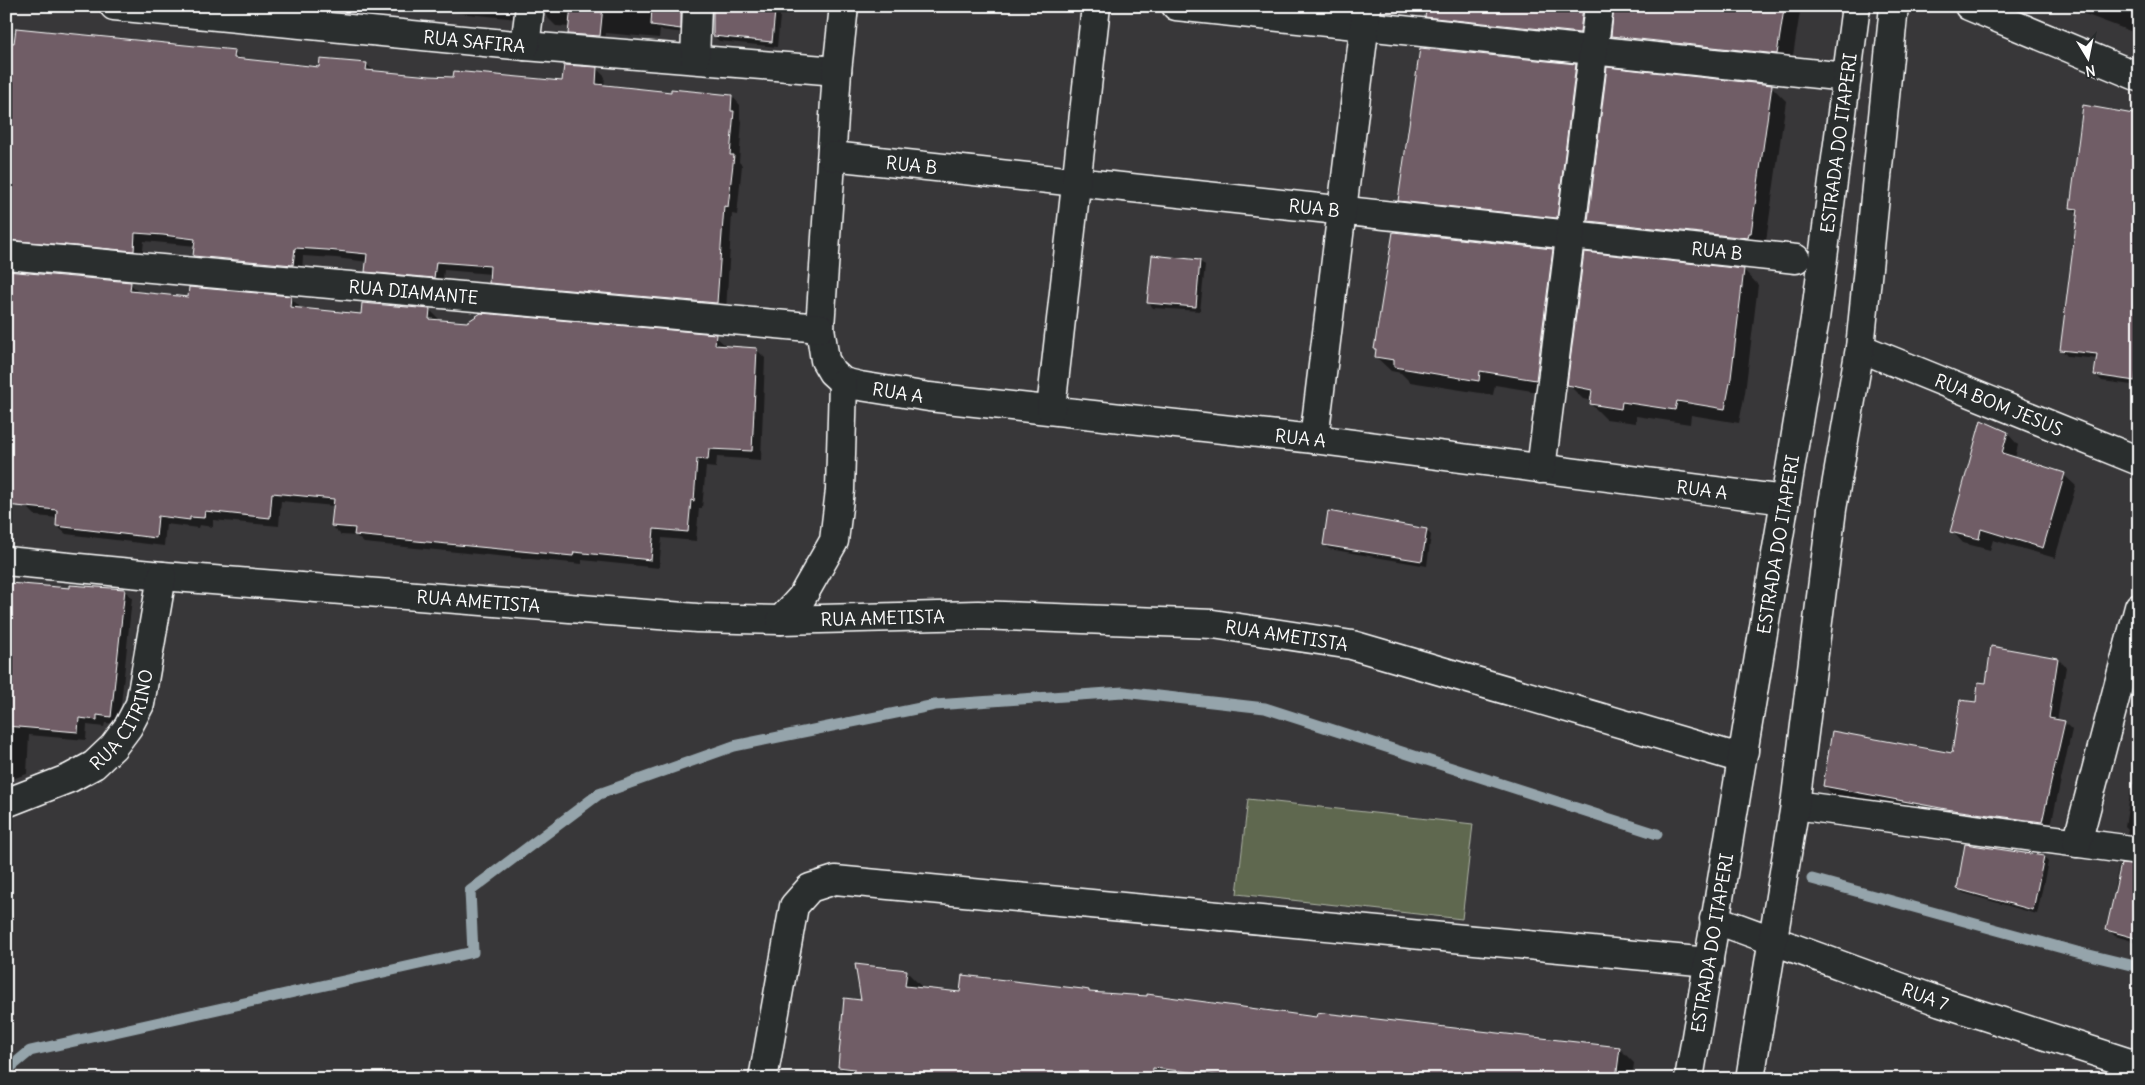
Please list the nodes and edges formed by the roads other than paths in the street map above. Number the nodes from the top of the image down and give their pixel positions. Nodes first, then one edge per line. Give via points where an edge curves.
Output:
1 (114, 6) edge
2 (530, 6) edge
3 (697, 6) edge
4 (844, 6) edge
5 (1096, 6) edge
6 (1176, 6) edge
7 (1599, 6) edge
8 (1856, 6) edge
9 (1894, 6) edge
10 (1970, 6) edge
11 (194, 10) edge
12 (1366, 16) edge
13 (356, 18) edge
14 (525, 46) junction
15 (1594, 50) junction
16 (695, 60) junction
17 (837, 72) junction
18 (1846, 77) junction
19 (2139, 77) edge
20 (832, 156) junction
21 (1077, 183) junction
22 (1342, 211) junction
23 (1571, 236) junction
24 (6, 255) edge
25 (1796, 259) dead end
26 (820, 328) junction
27 (1860, 348) junction
28 (843, 382) junction
29 (1052, 409) junction
30 (1314, 439) junction
31 (2139, 462) edge
32 (1541, 469) junction
33 (1785, 500) junction
34 (6, 561) edge
35 (162, 576) junction
36 (2139, 607) edge
37 (781, 620) junction
38 (1744, 751) junction
39 (6, 803) edge
40 (1795, 805) junction
41 (2077, 843) junction
42 (2139, 851) edge
43 (1714, 919) junction
44 (1774, 941) junction
45 (1709, 962) junction
46 (2139, 1066) edge
47 (763, 1079) edge
48 (1689, 1079) edge
49 (1750, 1079) edge

1 - 11 street, RUA SAFIRA
2 - 14 street
3 - 16 street
4 - 17 street
5 - 21 street
6 - 12 street
7 - 15 street
8 - 18 street, ESTRADA DO ITAPERI
9 - 27 street
10 - 19 street
11 - 13 street, RUA SAFIRA
12 - 15 street
12 - 22 street
13 - 14 street, RUA SAFIRA
14 - 16 street, RUA SAFIRA
15 - 18 street
15 - 23 street
16 - 17 street, RUA SAFIRA
17 - 20 street
18 - 33 street, ESTRADA DO ITAPERI via 1815,319
20 - 21 street, RUA B
20 - 26 street
21 - 22 street, RUA B
21 - 29 street
22 - 23 street, RUA B
22 - 30 street
23 - 25 street, RUA B
23 - 32 street
24 - 26 street, RUA DIAMANTE
26 - 28 street via 825,360
27 - 31 street, RUA BOM JESUS
27 - 40 street via 1832,510
28 - 29 street, RUA A via 928,397
28 - 37 street via 840,490 834,541 802,597
29 - 30 street, RUA A
30 - 32 street, RUA A
32 - 33 street, RUA A
33 - 38 street, ESTRADA DO ITAPERI
34 - 35 street, RUA AMETISTA
35 - 37 street, RUA AMETISTA via 697,618
35 - 39 street, RUA CITRINO via 140,704 128,727 94,766
36 - 41 street
37 - 38 street, RUA AMETISTA via 978,615 1212,624 1352,645 1729,754
38 - 43 street, ESTRADA DO ITAPERI
40 - 41 street
40 - 44 street
41 - 42 street
43 - 44 street, RUA 7
43 - 45 street, ESTRADA DO ITAPERI
44 - 46 street, RUA 7 via 1941,1002
44 - 49 street
45 - 47 street via 835,880 810,888 794,906
45 - 48 street, ESTRADA DO ITAPERI

